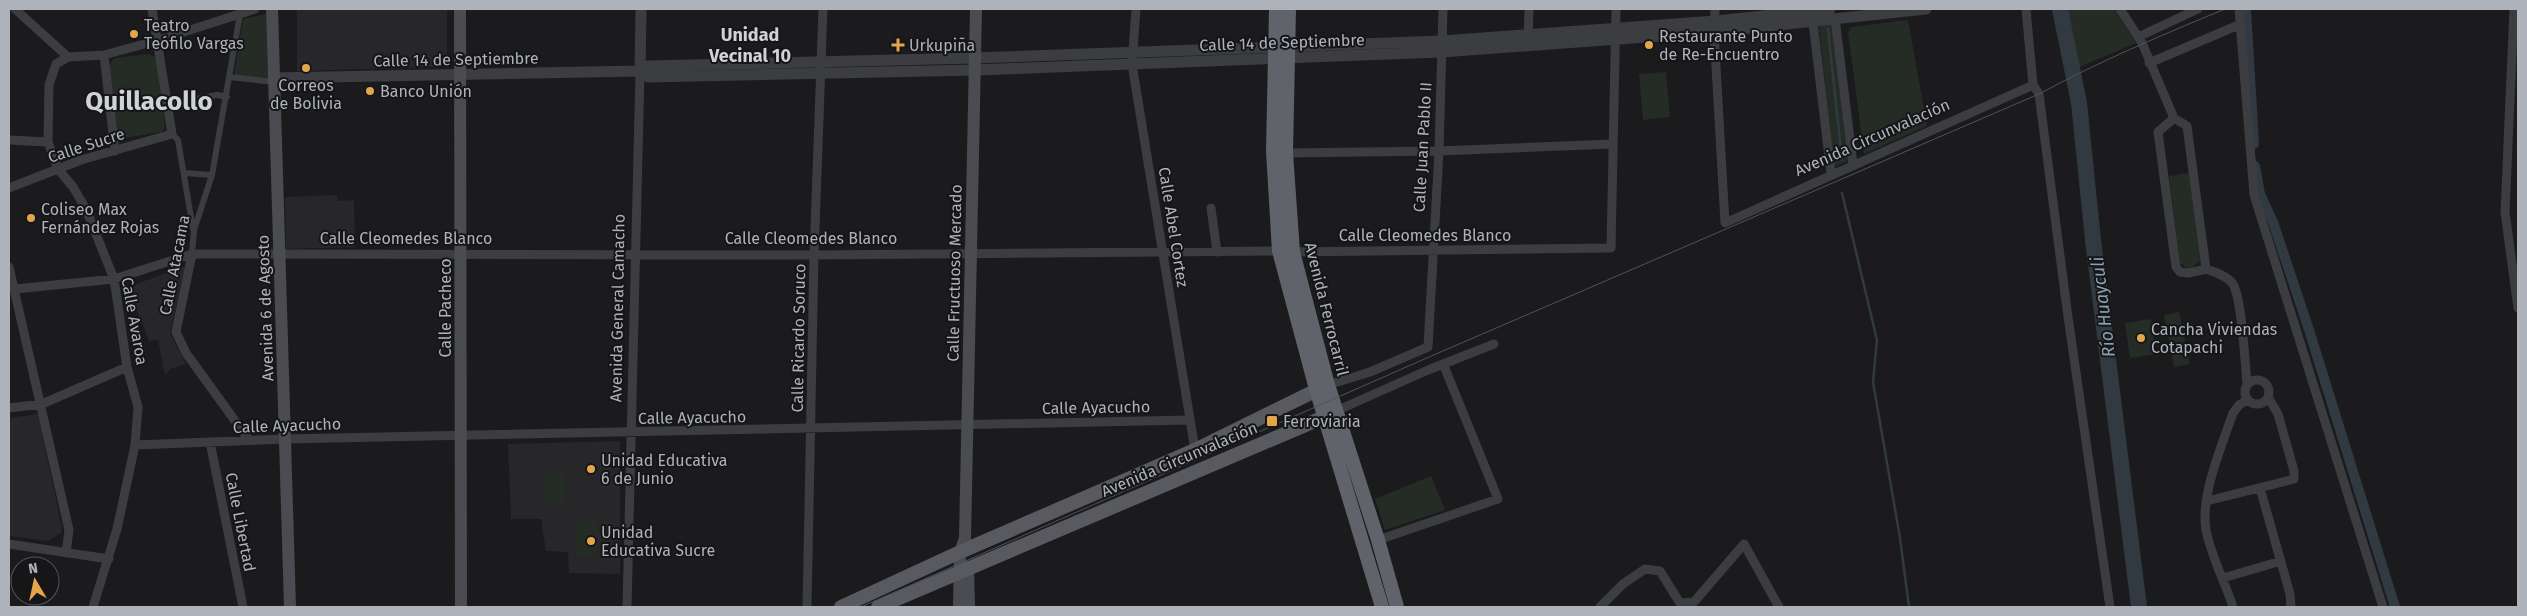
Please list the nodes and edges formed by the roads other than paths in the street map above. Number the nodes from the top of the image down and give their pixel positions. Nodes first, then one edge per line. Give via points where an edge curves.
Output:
1 (15, 9) edge
2 (152, 9) edge
3 (255, 9) edge
4 (272, 9) edge
5 (460, 9) edge
6 (641, 9) edge
7 (823, 9) edge
8 (976, 9) edge
9 (1136, 9) edge
10 (1276, 9) edge
11 (1289, 9) edge
12 (1443, 9) edge
13 (1529, 9) edge
14 (1616, 9) edge
15 (1715, 9) edge
16 (1926, 9) edge
17 (2026, 9) edge
18 (2120, 9) edge
19 (2198, 9) edge
20 (2239, 9) edge
21 (2514, 9) edge
22 (1833, 12) edge
23 (240, 14) junction
24 (1814, 14) edge
25 (2241, 24) junction
26 (1715, 27) junction
27 (1615, 33) junction
28 (2138, 36) junction
29 (158, 40) junction
30 (1528, 41) junction
31 (1442, 47) junction
32 (1133, 51) junction
33 (1281, 53) junction
34 (104, 55) junction
35 (68, 57) junction
36 (976, 64) junction
37 (1132, 64) junction
38 (2149, 64) junction
39 (822, 68) junction
40 (640, 71) junction
41 (460, 75) junction
42 (230, 77) junction
43 (274, 80) junction
44 (2034, 85) junction
45 (227, 97) junction
46 (168, 104) junction
47 (2174, 118) junction
48 (172, 134) junction
49 (9, 140) edge
50 (48, 142) junction
51 (1613, 144) junction
52 (115, 151) junction
53 (1439, 151) junction
54 (1286, 153) junction
55 (1853, 164) junction
56 (58, 169) junction
57 (185, 173) junction
58 (1831, 174) junction
59 (212, 175) junction
60 (9, 188) edge
61 (1211, 208) dead end
62 (194, 230) junction
63 (1432, 250) junction
64 (1286, 251) junction
65 (1218, 252) junction
66 (970, 253) junction
67 (1163, 253) junction
68 (192, 254) junction
69 (461, 254) junction
70 (634, 254) junction
71 (279, 255) junction
72 (814, 255) junction
73 (9, 267) edge
74 (2206, 269) junction
75 (114, 279) junction
76 (15, 289) junction
77 (2518, 308) edge
78 (1494, 344) dead end
79 (1428, 347) joint
80 (1444, 366) junction
81 (127, 367) junction
82 (2247, 384) junction
83 (1322, 387) junction
84 (2268, 398) junction
85 (2247, 400) junction
86 (42, 404) junction
87 (9, 408) edge
88 (1330, 414) junction
89 (1189, 420) junction
90 (967, 426) junction
91 (811, 429) junction
92 (630, 433) junction
93 (461, 436) junction
94 (286, 439) junction
95 (249, 440) junction
96 (210, 442) junction
97 (135, 445) junction
98 (1195, 450) junction
99 (2260, 488) junction
100 (2207, 501) junction
101 (1378, 540) junction
102 (9, 544) edge
103 (66, 553) junction
104 (965, 556) junction
105 (109, 559) junction
106 (2281, 561) junction
107 (2223, 578) junction
108 (93, 607) edge
109 (243, 607) edge
110 (290, 607) edge
111 (461, 607) edge
112 (627, 607) edge
113 (808, 607) edge
114 (841, 607) edge
115 (878, 607) edge
116 (959, 607) edge
117 (969, 607) edge
118 (1382, 607) edge
119 (1397, 607) edge
120 (1600, 607) edge
121 (1779, 607) edge
122 (2110, 607) edge
123 (2233, 607) edge
124 (2291, 607) edge
125 (2384, 607) edge

1 - 35 street
2 - 29 street
3 - 23 street
4 - 43 main road, Avenida 6 de Agosto
5 - 41 main road, Calle Pacheco
6 - 40 street, Avenida General Camacho
7 - 39 street, Calle Ricardo Soruco
8 - 36 main road, Calle Fructuoso Mercado
9 - 32 street, Calle Abel Cortez
10 - 33 highway, Avenida Ferrocarril
11 - 33 highway, Avenida Ferrocarril
12 - 31 street, Calle Juan Pablo II
13 - 30 street
14 - 27 street
15 - 26 street
16 - 22 street, Calle 14 de Septiembre
17 - 44 street
18 - 28 street
19 - 28 street
20 - 25 street
21 - 77 street via 2506,212
22 - 24 street, Calle 14 de Septiembre
22 - 55 street
23 - 29 street
23 - 42 street, Calle Atacama
24 - 26 street, Calle 14 de Septiembre
24 - 58 street
25 - 38 street
25 - 125 street via 2254,195
26 - 27 street, Calle 14 de Septiembre
26 - 58 street, Avenida Circunvalación via 1725,223
27 - 30 street, Calle 14 de Septiembre
27 - 51 street
28 - 38 street
29 - 34 street
29 - 46 street
30 - 31 street, Calle 14 de Septiembre
31 - 33 street, Calle 14 de Septiembre
31 - 53 street, Calle Juan Pablo II
32 - 33 street, Calle 14 de Septiembre
32 - 36 street, Calle 14 de Septiembre
32 - 37 street, Calle Abel Cortez
33 - 37 street, Calle 14 de Septiembre
33 - 54 highway, Avenida Ferrocarril
33 - 64 highway, Avenida Ferrocarril via 1272,151
34 - 35 street
34 - 52 street
35 - 50 street, Calle Avaroa via 56,64 49,84
36 - 37 street, Calle 14 de Septiembre
36 - 39 street, Calle 14 de Septiembre
36 - 66 main road, Calle Fructuoso Mercado
37 - 67 street, Calle Abel Cortez
38 - 47 street
39 - 40 street, Calle 14 de Septiembre via 648,66
39 - 72 street, Calle Ricardo Soruco
40 - 41 street, Calle 14 de Septiembre
40 - 70 street, Avenida General Camacho
41 - 43 street, Calle 14 de Septiembre
41 - 69 main road, Calle Pacheco
42 - 43 street
42 - 45 street, Calle Atacama
43 - 71 main road, Avenida 6 de Agosto
44 - 55 street, Avenida Circunvalación
44 - 122 street via 2039,94
45 - 46 street via 216,95
45 - 59 street, Calle Atacama
46 - 48 street
47 - 74 street via 2187,126
47 - 74 street via 2158,132 2176,266 2180,272 2189,274
48 - 52 street, Calle Sucre
48 - 57 street via 178,140
49 - 50 street
50 - 56 street, Calle Avaroa
51 - 53 street
51 - 63 street, Calle Cleomedes Blanco via 1611,248
52 - 56 street, Calle Sucre
53 - 54 street
53 - 63 street, Calle Juan Pablo II
54 - 64 highway, Avenida Ferrocarril
55 - 58 street, Avenida Circunvalación
56 - 60 street, Calle Sucre
56 - 75 street, Calle Avaroa via 86,209
57 - 59 street
57 - 62 street
59 - 62 street, Calle Atacama
61 - 65 street
62 - 68 street, Calle Atacama
63 - 64 street, Calle Cleomedes Blanco
63 - 79 street, Calle Juan Pablo II
64 - 65 street, Calle Cleomedes Blanco
64 - 83 highway, Avenida Ferrocarril
65 - 67 street, Calle Cleomedes Blanco
66 - 67 street, Calle Cleomedes Blanco
66 - 72 street, Calle Cleomedes Blanco
66 - 90 main road, Calle Fructuoso Mercado
67 - 89 street, Calle Abel Cortez
68 - 71 street, Calle Cleomedes Blanco
68 - 75 street, Calle Cleomedes Blanco
68 - 95 street, Calle Atacama via 176,332 186,353
69 - 70 street, Calle Cleomedes Blanco
69 - 71 street, Calle Cleomedes Blanco
69 - 93 main road, Calle Pacheco
70 - 72 street, Calle Cleomedes Blanco
70 - 92 street, Avenida General Camacho
71 - 94 main road, Avenida 6 de Agosto
72 - 91 street, Calle Ricardo Soruco
73 - 76 street
74 - 82 street via 2232,282 2238,297
75 - 76 street, Calle Cleomedes Blanco
75 - 81 street, Calle Avaroa
76 - 86 street
78 - 80 street, Avenida Circunvalación
79 - 83 street, Avenida Circunvalación via 1370,372
80 - 88 street, Avenida Circunvalación via 1428,370
80 - 101 street via 1498,499
81 - 86 street
81 - 97 street, Calle Avaroa via 138,407
82 - 84 street via 2262,381 2268,386
82 - 85 street via 2244,392
83 - 88 highway, Avenida Ferrocarril
83 - 98 main road, Avenida Circunvalación
84 - 85 street via 2259,404
84 - 99 street via 2278,414 2294,479
85 - 100 street via 2233,413
86 - 87 street
86 - 103 street via 69,530
88 - 101 highway, Avenida Ferrocarril
88 - 104 main road, Avenida Circunvalación
88 - 118 highway, Avenida Ferrocarril
89 - 90 street, Calle Ayacucho
89 - 98 street, Calle Abel Cortez
90 - 91 street, Calle Ayacucho
90 - 104 main road, Calle Fructuoso Mercado
91 - 92 street, Calle Ayacucho
91 - 113 street, Calle Ricardo Soruco
92 - 93 street, Calle Ayacucho
92 - 112 street, Avenida General Camacho
93 - 94 street, Calle Ayacucho
93 - 111 main road, Calle Pacheco
94 - 95 street, Calle Ayacucho
94 - 110 main road, Avenida 6 de Agosto
95 - 96 street, Calle Ayacucho
96 - 97 street, Calle Ayacucho
96 - 109 street, Calle Libertad
97 - 105 street, Calle Avaroa
98 - 104 main road, Avenida Circunvalación
99 - 100 street
99 - 106 street
100 - 107 street via 2207,531
101 - 119 highway, Avenida Ferrocarril
102 - 103 street
103 - 105 street
104 - 114 main road, Avenida Circunvalación
104 - 115 main road, Avenida Circunvalación
104 - 116 main road, Calle Fructuoso Mercado
104 - 117 main road, Calle Fructuoso Mercado
105 - 108 street, Calle Avaroa
106 - 107 street
106 - 124 street
107 - 123 street
120 - 121 street via 1623,584 1645,569 1660,571 1680,603 1694,602 1744,544

